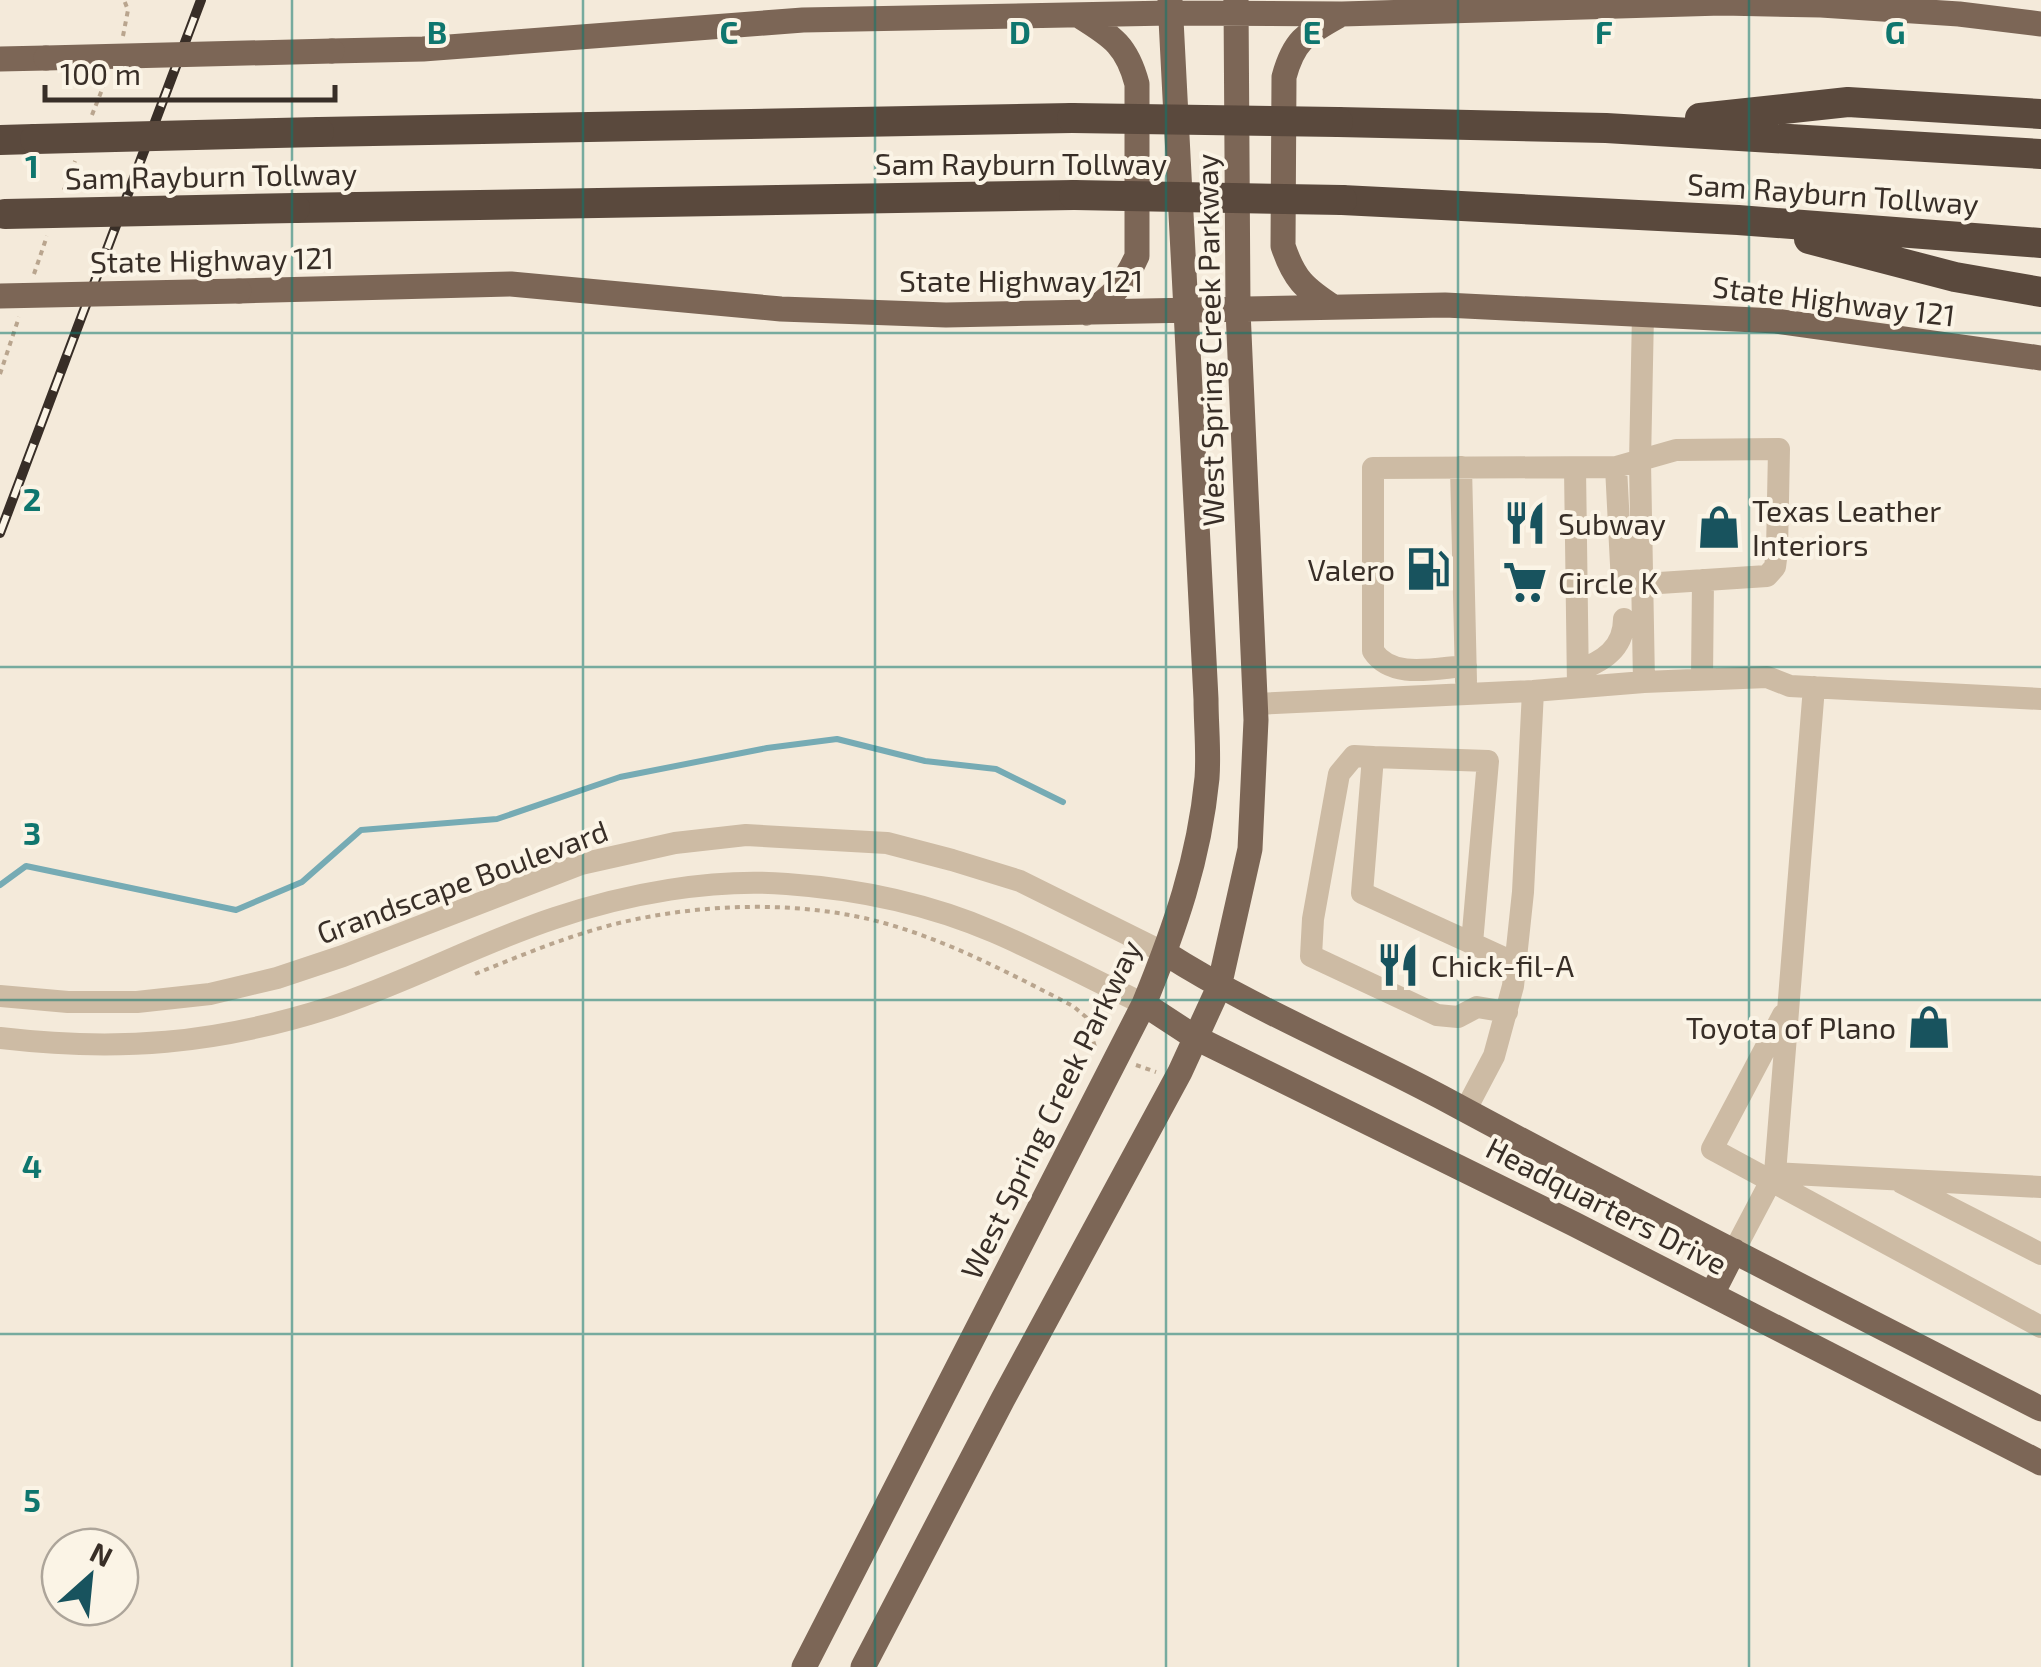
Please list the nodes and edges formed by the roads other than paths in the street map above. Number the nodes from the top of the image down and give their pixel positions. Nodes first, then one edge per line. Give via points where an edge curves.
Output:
1 (1859, 4) edge
2 (1170, 6) edge
3 (1236, 6) edge
4 (1342, 14) junction
5 (1081, 17) junction
6 (2041, 24) edge
7 (0, 59) edge
8 (2041, 114) edge
9 (1606, 128) junction
10 (0, 140) edge
11 (2041, 154) edge
12 (2, 214) edge
13 (1738, 220) junction
14 (2041, 243) edge
15 (2041, 292) edge
16 (0, 296) edge
17 (1332, 307) junction
18 (1238, 310) junction
19 (1184, 313) junction
20 (1087, 314) junction
21 (1643, 314) junction
22 (2041, 358) edge
23 (1640, 462) junction
24 (1462, 467) junction
25 (1575, 468) junction
26 (1616, 468) junction
27 (1703, 580) junction
28 (1633, 584) junction
29 (1624, 619) dead end
30 (1466, 666) junction
31 (1702, 678) junction
32 (1578, 679) junction
33 (1644, 682) junction
34 (1814, 687) junction
35 (1533, 692) junction
36 (1466, 695) junction
37 (2041, 700) edge
38 (1255, 704) junction
39 (1373, 757) junction
40 (1488, 761) junction
41 (1530, 762) junction
42 (562, 871) junction
43 (574, 913) junction
44 (1472, 943) junction
45 (1165, 953) junction
46 (1516, 963) junction
47 (1218, 987) junction
48 (0, 996) edge
49 (1144, 1004) junction
50 (1789, 1004) junction
51 (1508, 1012) junction
52 (0, 1038) edge
53 (1196, 1038) junction
54 (1466, 1111) junction
55 (1773, 1178) junction
56 (1894, 1179) junction
57 (2041, 1187) edge
58 (1734, 1251) junction
59 (2041, 1254) edge
60 (1712, 1294) junction
61 (2041, 1327) edge
62 (2041, 1409) edge
63 (2041, 1463) edge
64 (804, 1667) edge
65 (863, 1667) edge

1 - 4 main road
1 - 6 main road
2 - 3 main road
2 - 5 main road
2 - 19 main road, West Spring Creek Parkway
3 - 4 main road
3 - 18 main road, West Spring Creek Parkway
4 - 17 main road via 1306,34 1290,52 1284,77 1283,246 1292,272
5 - 7 main road, bridge via 803,20 424,49
5 - 20 main road via 1112,36 1130,58 1137,84 1137,256 1126,282
8 - 9 highway via 1848,102
9 - 10 highway, Sam Rayburn Tollway, bridge via 1072,118
9 - 11 highway, Sam Rayburn Tollway
12 - 13 highway, Sam Rayburn Tollway, bridge via 1074,195 1342,200
13 - 14 highway, Sam Rayburn Tollway
13 - 15 highway via 1955,278
16 - 20 main road, State Highway 121, bridge via 511,284 781,309
17 - 18 main road, State Highway 121
17 - 21 main road, State Highway 121
18 - 19 main road, State Highway 121
18 - 38 main road, West Spring Creek Parkway
19 - 20 main road, State Highway 121
19 - 45 main road, West Spring Creek Parkway via 1208,774 1198,848
21 - 22 main road, State Highway 121 via 1776,321
21 - 23 street
23 - 26 street
23 - 27 street via 1676,450 1779,449 1775,568 1767,576
23 - 28 street
24 - 25 street
24 - 30 street
24 - 30 street via 1372,468 1373,651 1394,669
25 - 26 street
25 - 32 street
26 - 28 street
27 - 28 street
27 - 31 street
28 - 33 street
29 - 32 street via 1617,646
30 - 36 street
31 - 33 street
31 - 34 street via 1767,677
32 - 33 street
32 - 35 street
34 - 37 street
34 - 50 street
35 - 36 street
35 - 41 street
36 - 38 street
38 - 47 main road, West Spring Creek Parkway via 1250,849
39 - 40 street
39 - 44 street via 1362,893
39 - 51 street via 1354,756 1339,774 1310,956 1437,1015 1458,1017 1477,1008
40 - 41 street
40 - 44 street
41 - 46 street
42 - 43 street
42 - 45 street, Grandscape Boulevard via 674,843 746,835 887,842 1020,881
42 - 48 street, Grandscape Boulevard via 344,956 210,994 137,1002
43 - 49 street via 714,886 855,892 992,930
43 - 52 street via 267,1026 132,1046
44 - 46 street
45 - 47 main road, Headquarters Drive
45 - 49 main road, West Spring Creek Parkway
46 - 51 street
47 - 53 main road, West Spring Creek Parkway
47 - 54 main road, Headquarters Drive
49 - 53 main road, Headquarters Drive
49 - 64 main road, West Spring Creek Parkway
50 - 55 street
50 - 55 street via 1712,1149
51 - 54 street
53 - 60 main road, Headquarters Drive
53 - 65 main road, West Spring Creek Parkway
54 - 58 main road, Headquarters Drive
55 - 56 street
55 - 58 street
55 - 61 street
56 - 57 street
56 - 59 street
58 - 60 main road
58 - 62 main road, Headquarters Drive
60 - 63 main road, Headquarters Drive

